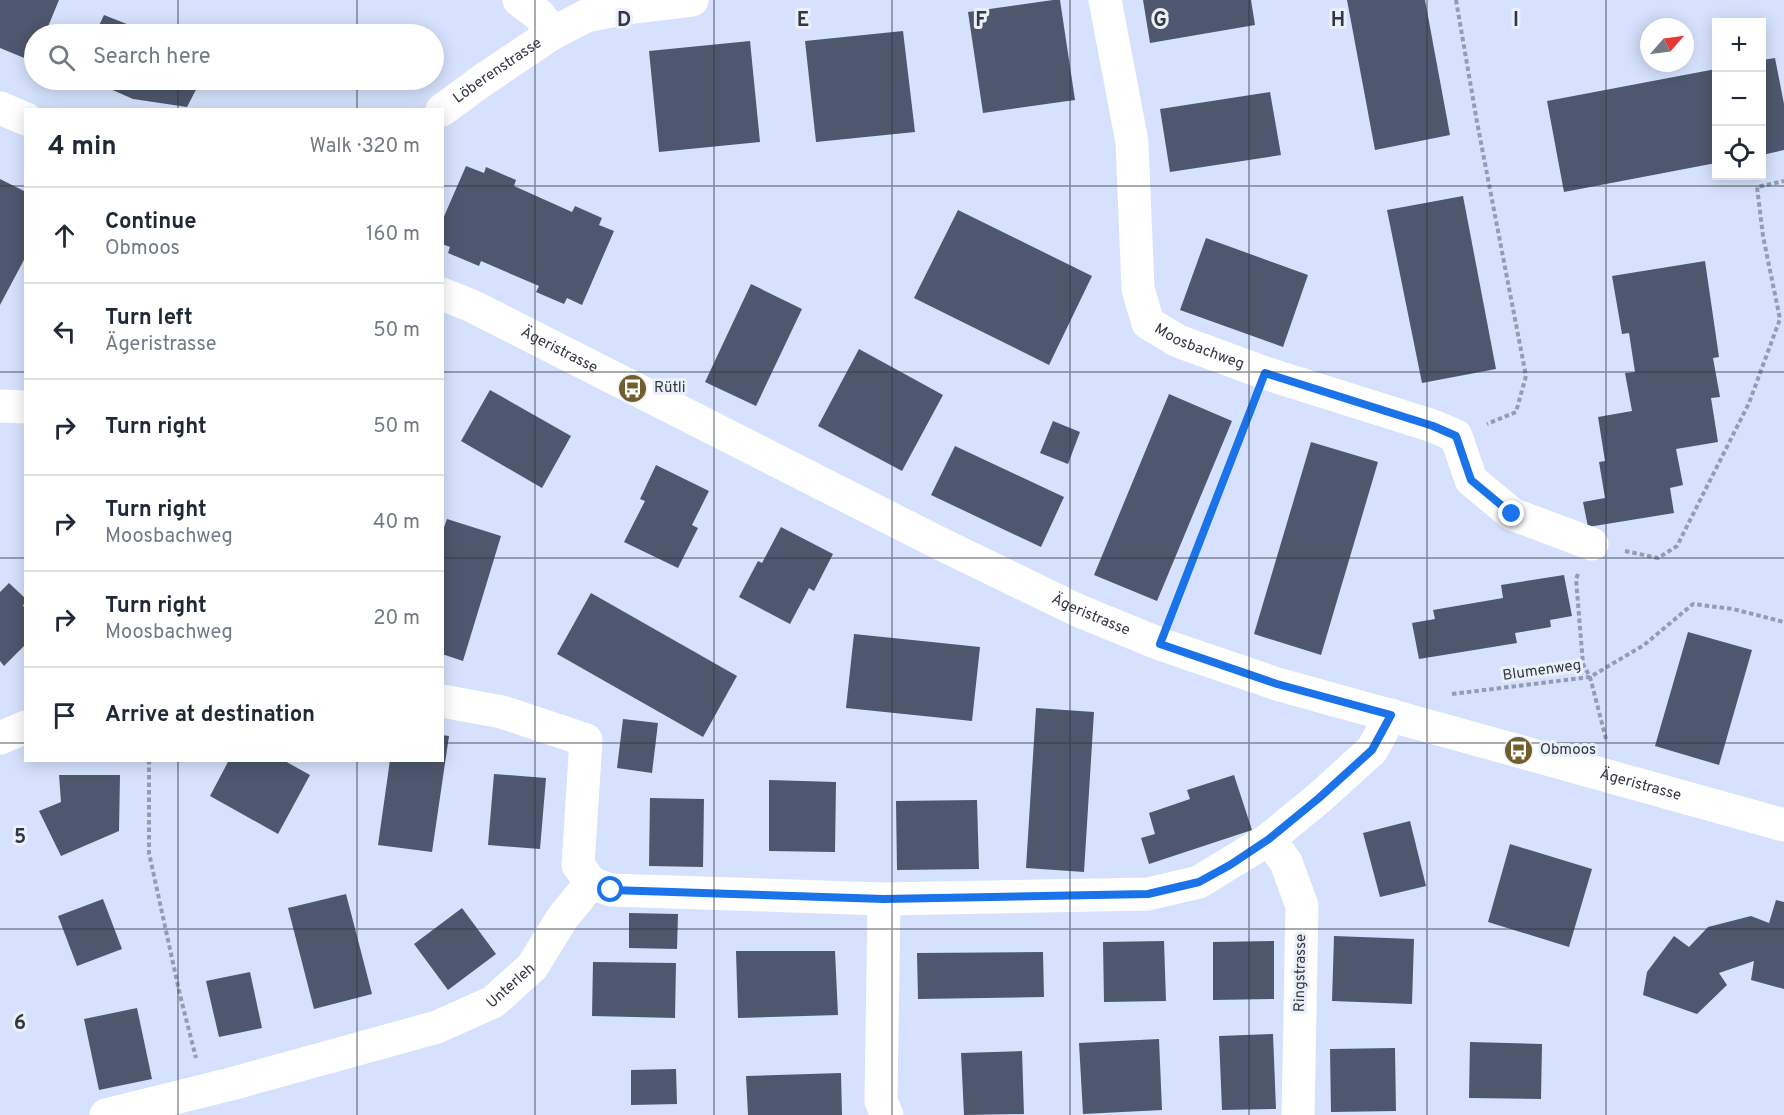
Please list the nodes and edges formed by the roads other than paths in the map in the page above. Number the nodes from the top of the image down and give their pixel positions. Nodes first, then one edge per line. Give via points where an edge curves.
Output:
1 (519, 0) edge
2 (690, 0) edge
3 (1105, 0) edge
4 (553, 33) junction
5 (0, 108) edge
6 (444, 109) edge
7 (24, 118) edge
8 (444, 295) edge
9 (0, 406) edge
10 (24, 407) edge
11 (1592, 544) road end
12 (444, 701) edge
13 (1391, 715) junction
14 (24, 728) edge
15 (0, 738) edge
16 (1784, 825) edge
17 (1269, 839) junction
18 (591, 883) junction
19 (884, 899) junction
20 (106, 1115) edge
21 (887, 1115) edge
22 (1298, 1115) edge

1 - 4 street, Löberenstrasse via 539,15
2 - 4 street, Löberenstrasse via 586,16
3 - 11 street, Moosbachweg via 1132,142 1138,289 1148,323 1178,341 1265,373 1456,436 1471,480 1512,514
4 - 6 street, Löberenstrasse
5 - 7 street
8 - 13 street, Ägeristrasse via 1077,610 1160,644 1277,684
9 - 10 street
12 - 18 street via 502,712 586,740 578,865
13 - 16 street, Ägeristrasse
13 - 17 street via 1372,750
14 - 15 street
17 - 19 street via 1199,882 1148,894
17 - 22 street, Ringstrasse via 1286,862 1302,906
18 - 19 street via 611,890
18 - 20 street, Unterleh via 563,917 532,967 493,1002 437,1027
19 - 21 street via 881,1101

